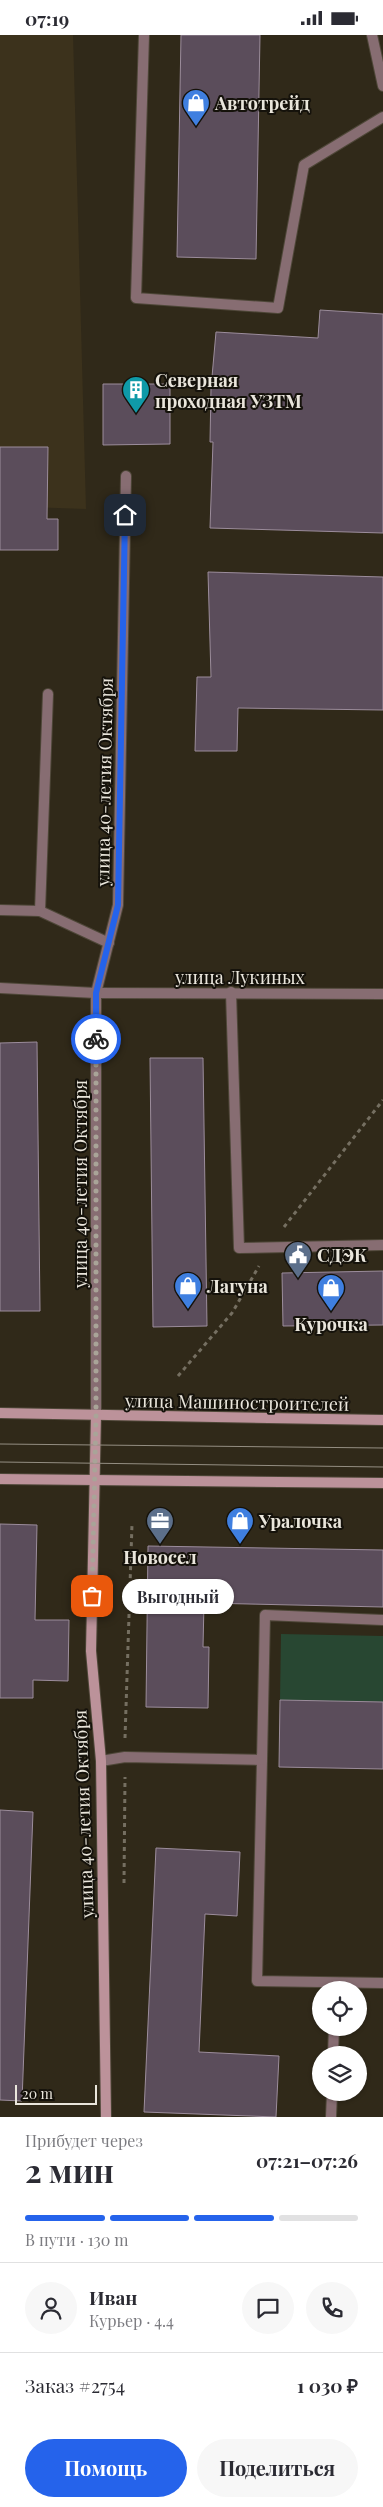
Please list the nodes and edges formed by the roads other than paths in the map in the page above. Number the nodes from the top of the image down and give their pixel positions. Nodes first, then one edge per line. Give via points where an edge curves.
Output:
1 (144, 35) edge
2 (372, 35) edge
3 (383, 86) edge
4 (383, 117) edge
5 (126, 476) dead end
6 (48, 694) dead end
7 (0, 910) edge
8 (40, 911) junction
9 (109, 943) junction
10 (0, 988) edge
11 (231, 992) junction
12 (96, 993) junction
13 (383, 994) edge
14 (383, 1245) edge
15 (0, 1413) edge
16 (96, 1415) junction
17 (383, 1420) edge
18 (0, 1479) edge
19 (94, 1480) junction
20 (383, 1483) edge
21 (383, 1620) edge
22 (262, 1760) junction
23 (102, 1761) junction
24 (383, 1983) edge
25 (312, 1984) edge
26 (367, 1984) edge
27 (332, 2101) edge
28 (106, 2117) edge
29 (331, 2117) edge

1 - 4 street via 136,298 278,307 304,165
2 - 3 street
5 - 9 street, улица 40-летия Октября via 118,905
6 - 8 street
7 - 8 street
8 - 9 street
9 - 12 street, улица 40-летия Октября
10 - 12 street, улица Лукиных
11 - 12 street, улица Лукиных
11 - 13 street, улица Лукиных
11 - 14 street via 239,1248
12 - 16 street, улица 40-летия Октября
15 - 16 main road, улица Машиностроителей
16 - 17 main road, улица Машиностроителей
16 - 19 main road, улица 40-летия Октября
18 - 19 main road
19 - 20 main road
19 - 23 main road, улица 40-летия Октября via 91,1651
21 - 22 street via 265,1615
22 - 23 street via 125,1757
22 - 25 street via 257,1981
23 - 28 main road, улица 40-летия Октября
24 - 26 street
27 - 29 street

